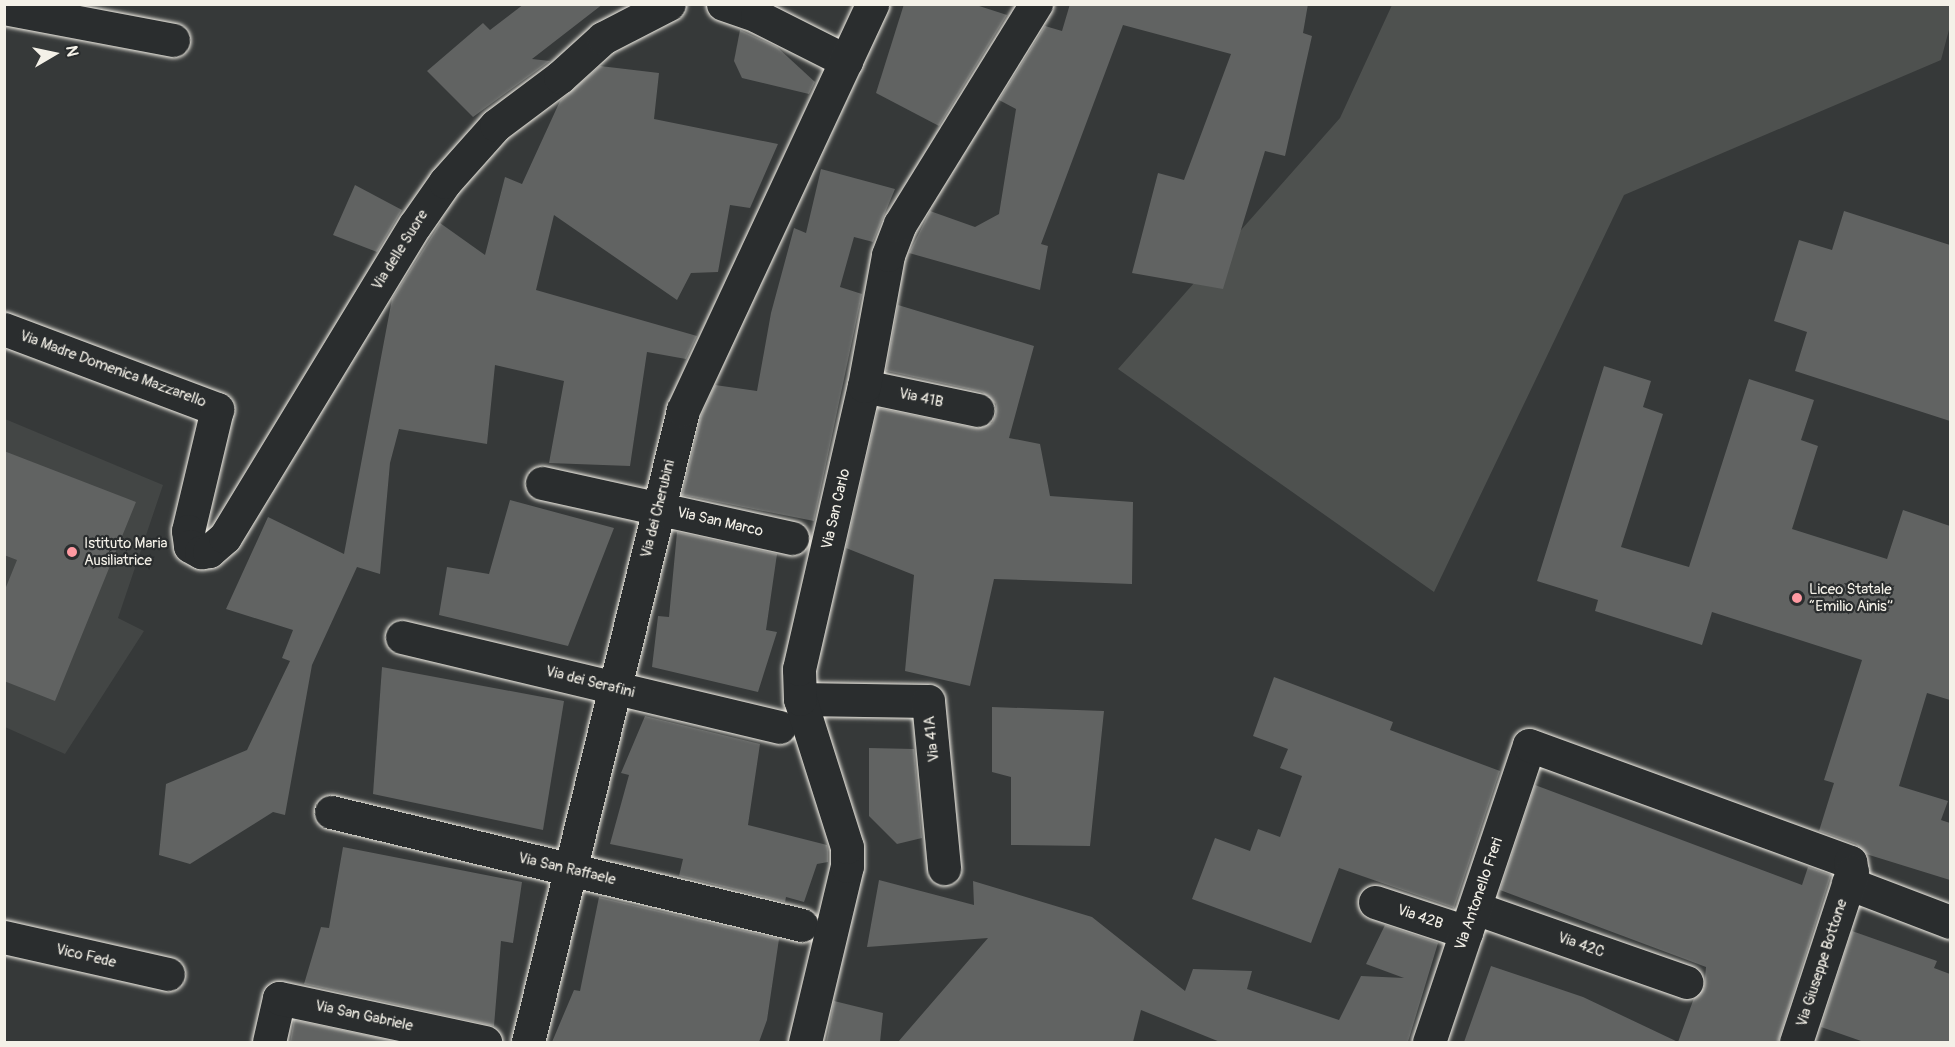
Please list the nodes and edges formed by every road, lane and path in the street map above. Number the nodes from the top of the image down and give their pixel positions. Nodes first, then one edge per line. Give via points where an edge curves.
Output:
1 (669, 4) edge
2 (723, 4) edge
3 (872, 4) edge
4 (1036, 4) edge
5 (4, 8) edge
6 (173, 40) dead end
7 (846, 61) junction
8 (4, 329) edge
9 (864, 386) junction
10 (978, 410) dead end
11 (542, 483) dead end
12 (658, 508) junction
13 (792, 538) dead end
14 (196, 551) joint
15 (402, 637) dead end
16 (614, 688) junction
17 (800, 699) junction
18 (779, 727) dead end
19 (332, 812) dead end
20 (944, 868) dead end
21 (570, 869) junction
22 (1848, 883) junction
23 (1375, 902) dead end
24 (1470, 920) junction
25 (1950, 922) edge
26 (802, 925) dead end
27 (4, 937) edge
28 (168, 974) dead end
29 (1686, 982) dead end
30 (268, 1042) edge
31 (485, 1042) edge
32 (528, 1042) edge
33 (805, 1042) edge
34 (1429, 1042) edge
35 (1796, 1042) edge

1 - 14 street, Via delle Suore via 603,38 561,77 496,125 459,165 415,225 225,537 209,550
2 - 7 street via 757,16
3 - 7 street, Via dei Cherubini
4 - 9 street, Via San Carlo via 893,239
5 - 6 street
7 - 12 street, Via dei Cherubini via 683,410
8 - 14 street, Via Madre Domenica Mazzarello via 217,409 188,531 190,546
9 - 10 street, Via 41B
9 - 17 street, Via San Carlo via 799,669
11 - 12 street, Via San Marco
12 - 13 street, Via San Marco
12 - 16 street, Via dei Cherubini
15 - 16 street, Via dei Serafini
16 - 18 street, Via dei Serafini
16 - 21 street, Via dei Cherubini
17 - 20 street, Via 41A via 928,702
17 - 33 street, Via San Carlo via 847,847 847,866
19 - 21 street, Via San Raffaele
21 - 26 street, Via San Raffaele
21 - 32 street, Via dei Cherubini
22 - 24 street, Via Antonello Freri via 1850,862 1529,745
22 - 25 street
22 - 35 street, Via Giuseppe Bottone
23 - 24 street, Via 42B
24 - 29 street, Via 42C
24 - 34 street, Via Antonello Freri
27 - 28 street, Vico Fede
30 - 31 street, Via San Gabriele via 279,998

